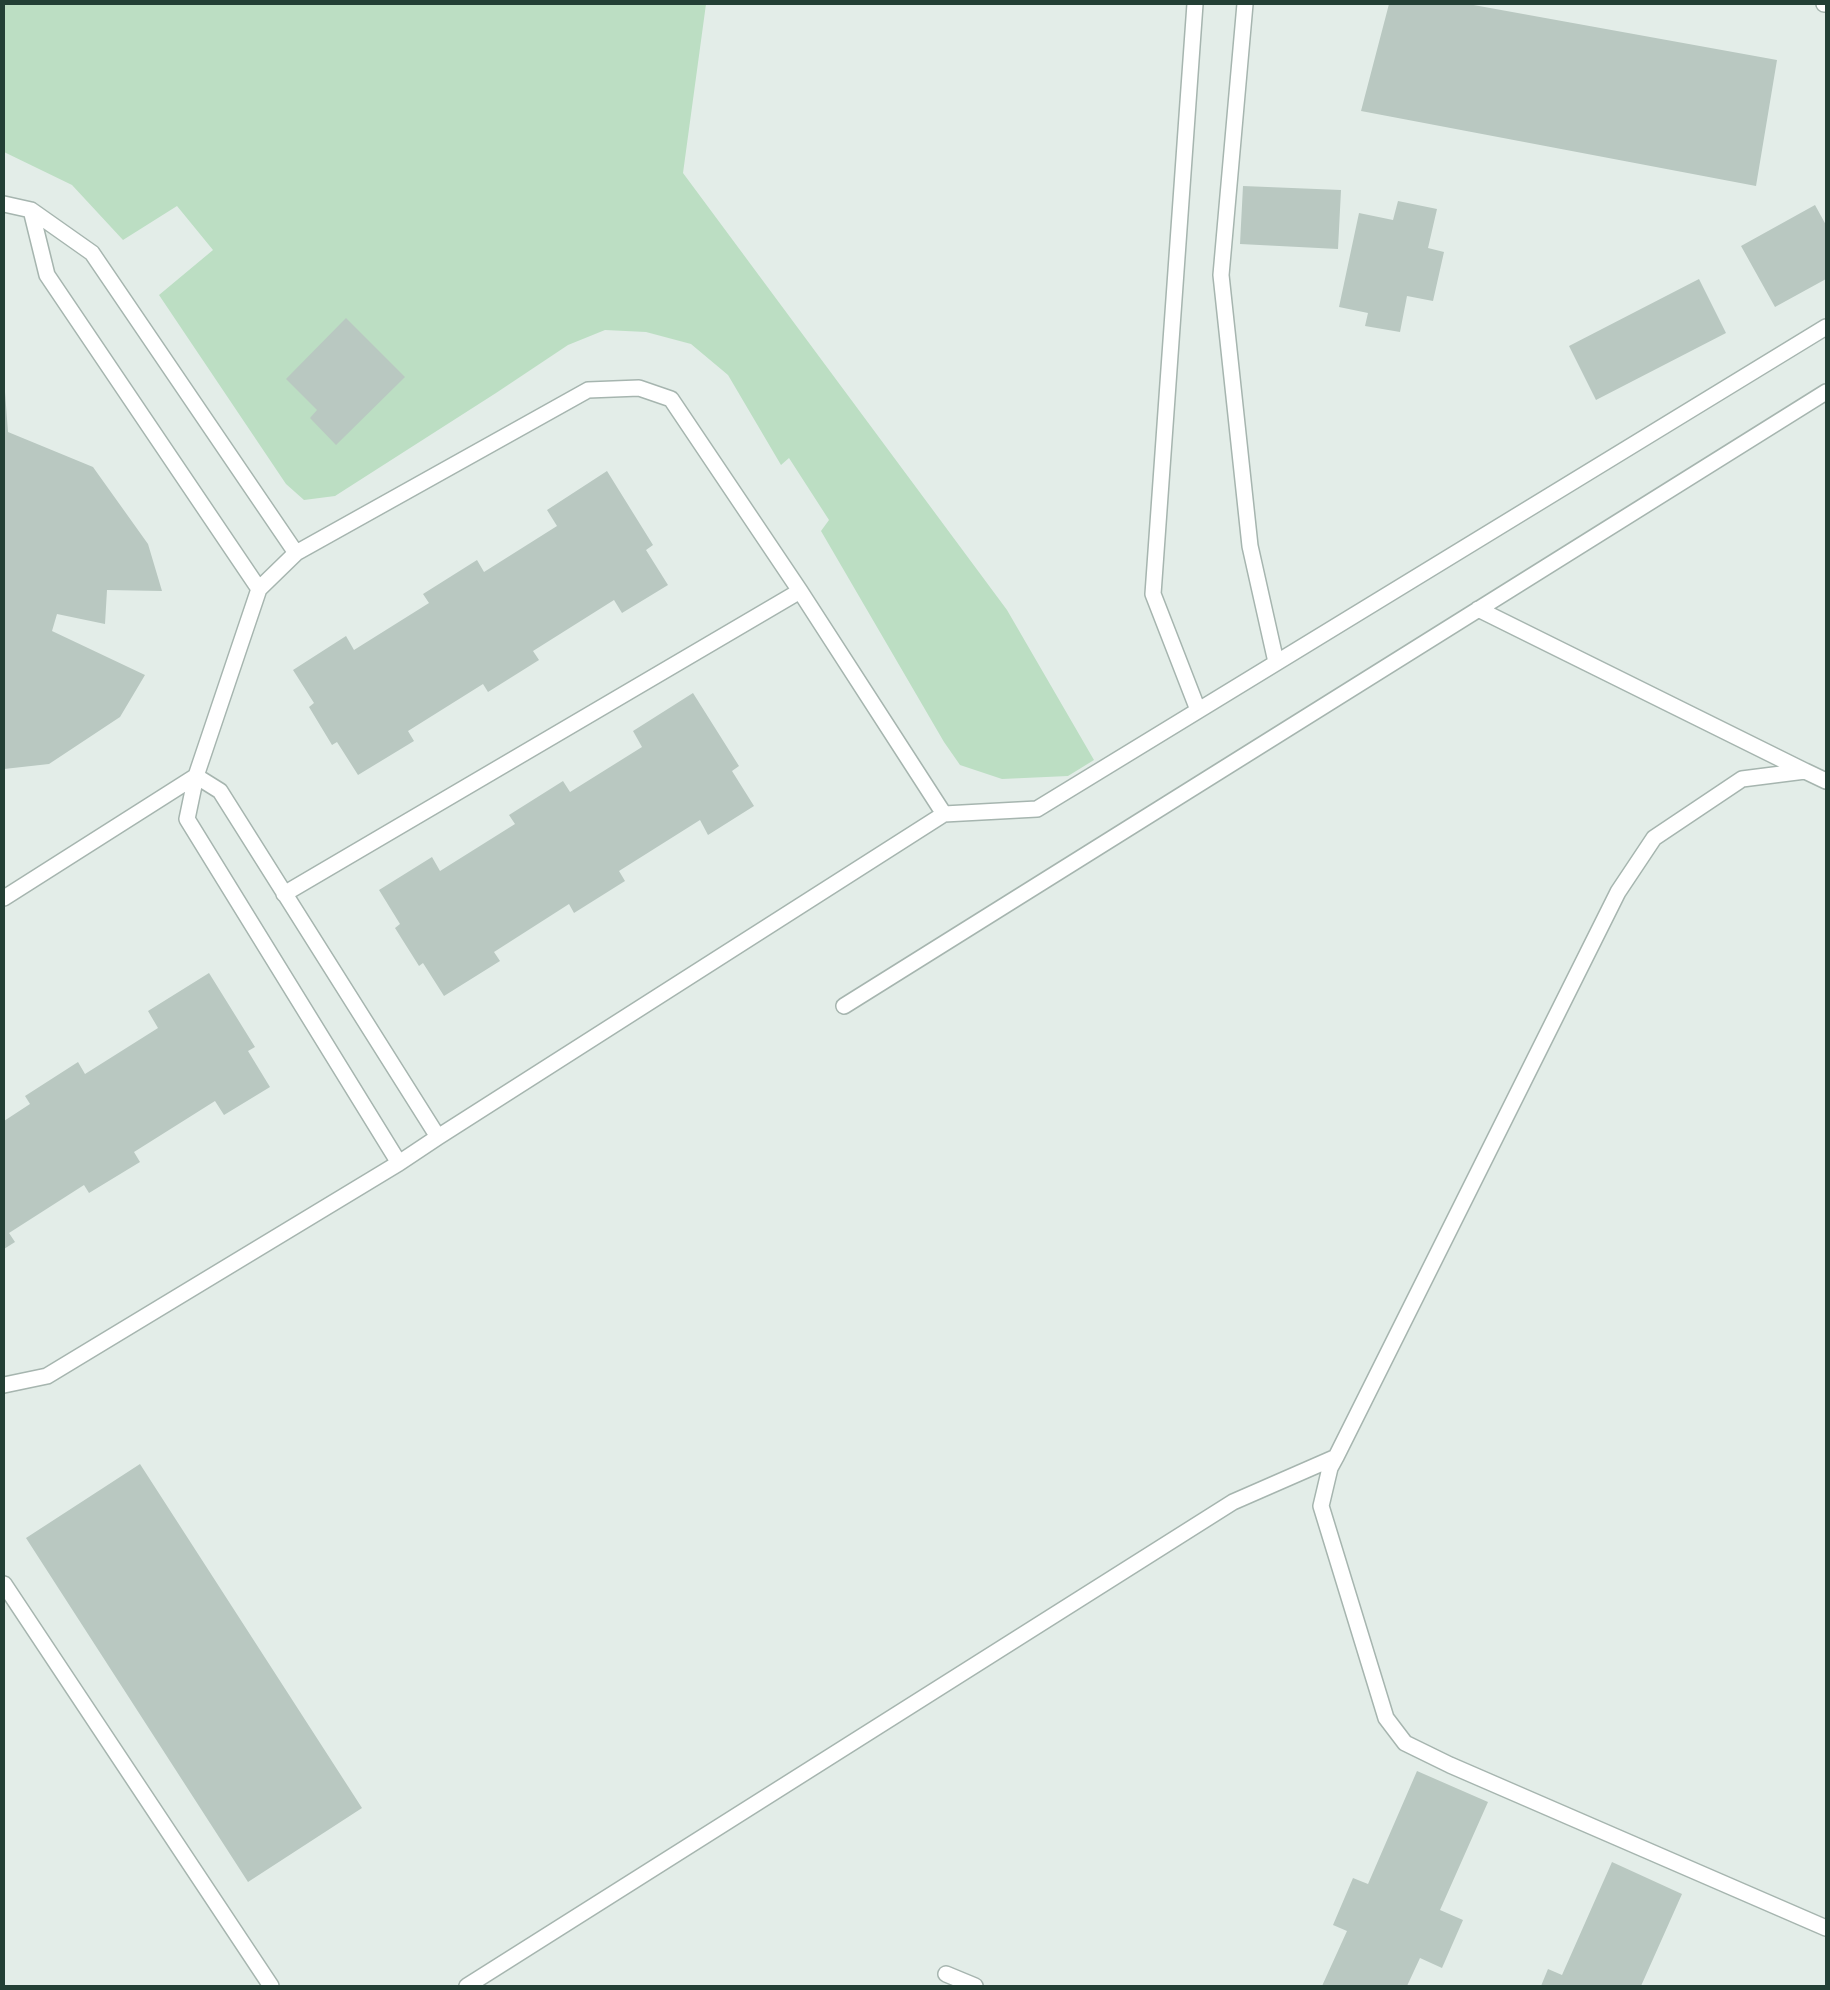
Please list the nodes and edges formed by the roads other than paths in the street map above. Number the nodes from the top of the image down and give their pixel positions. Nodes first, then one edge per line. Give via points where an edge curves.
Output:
1 (1195, 4) edge
2 (1245, 4) edge
3 (4, 204) edge
4 (31, 210) junction
5 (1826, 327) edge
6 (1826, 392) edge
7 (296, 553) junction
8 (259, 589) junction
9 (800, 591) junction
10 (1478, 610) junction
11 (1276, 662) junction
12 (1198, 710) junction
13 (1805, 771) junction
14 (196, 776) junction
15 (1826, 781) edge
16 (944, 814) junction
17 (284, 894) junction
18 (4, 898) edge
19 (844, 1006) dead end
20 (438, 1137) junction
21 (399, 1163) junction
22 (4, 1385) edge
23 (1336, 1457) junction
24 (4, 1584) edge
25 (1826, 1928) edge
26 (946, 1974) dead end
27 (271, 1986) edge
28 (467, 1986) edge
29 (975, 1986) edge

1 - 12 lane via 1153,594
2 - 11 lane via 1222,275 1250,546
3 - 4 lane
4 - 7 lane via 92,253
4 - 8 lane via 46,275
5 - 11 lane
6 - 10 lane
7 - 8 lane
7 - 9 lane via 588,390 639,388 671,399
8 - 14 lane
9 - 16 lane
9 - 17 lane
10 - 13 lane
10 - 19 lane
11 - 12 lane
12 - 16 lane via 1037,809
13 - 15 lane
13 - 23 lane via 1742,779 1654,838 1618,892
14 - 17 lane via 220,792
14 - 18 lane
14 - 21 lane via 187,819
16 - 20 lane
17 - 20 lane
20 - 21 lane
21 - 22 lane via 47,1376
23 - 25 lane via 1330,1468 1321,1506 1386,1718 1406,1743
23 - 28 lane via 1233,1502
24 - 27 lane
26 - 29 lane

